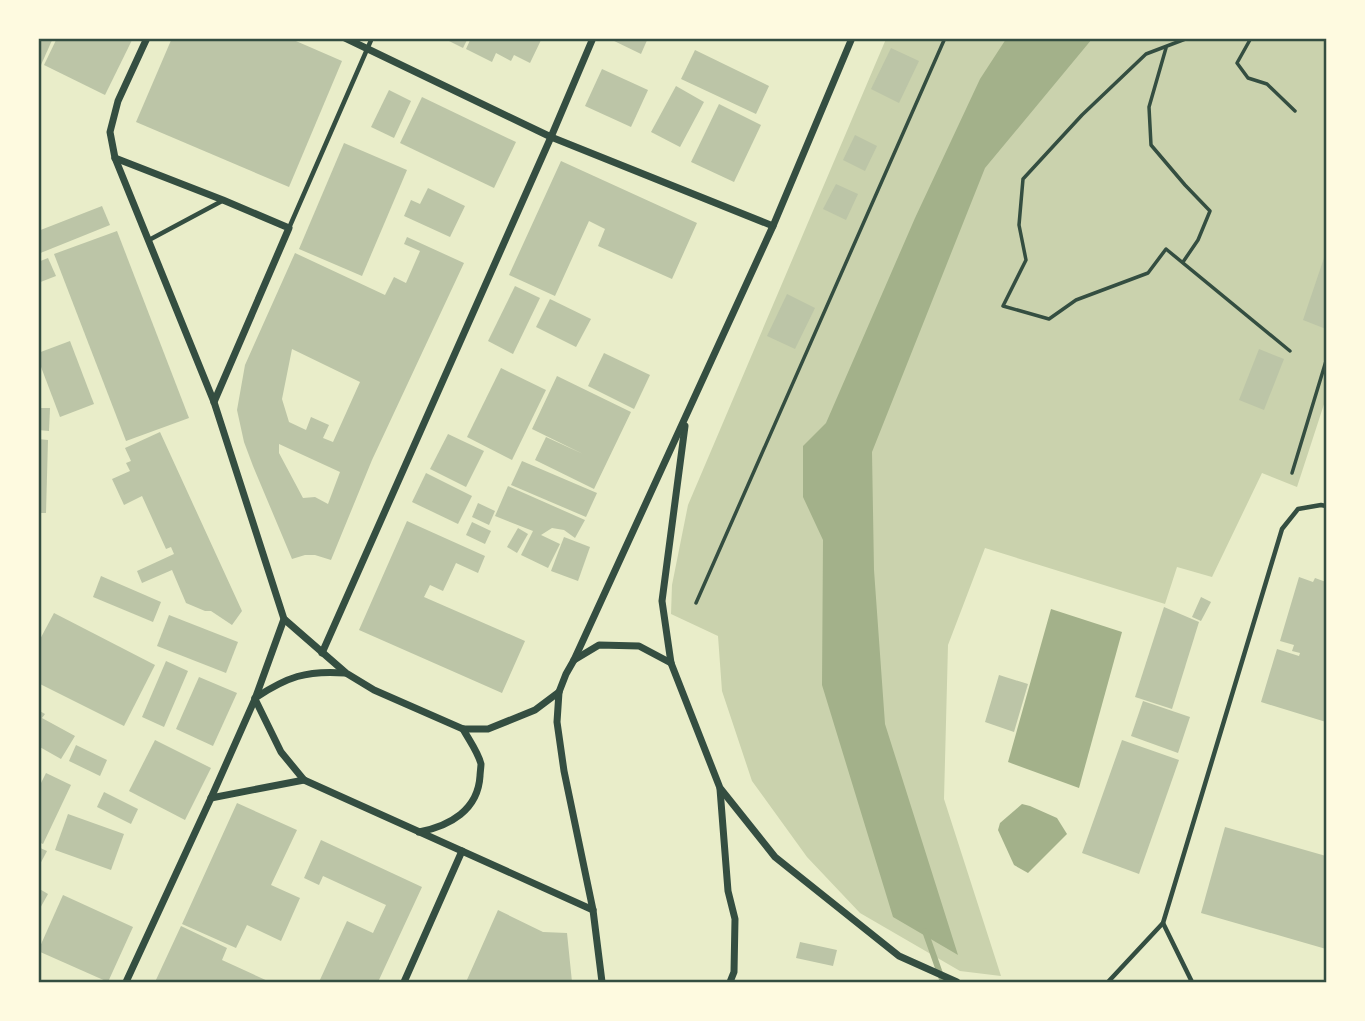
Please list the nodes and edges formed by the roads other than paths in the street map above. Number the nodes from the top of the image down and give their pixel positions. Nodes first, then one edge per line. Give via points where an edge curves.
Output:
1 (147, 38) edge
2 (345, 38) edge
3 (372, 38) edge
4 (593, 38) edge
5 (852, 38) edge
6 (368, 49) junction
7 (551, 137) junction
8 (115, 158) junction
9 (223, 200) junction
10 (773, 226) junction
11 (289, 228) junction
12 (149, 240) junction
13 (214, 402) junction
14 (686, 418) junction
15 (1326, 506) edge
16 (284, 619) junction
17 (321, 653) junction
18 (574, 660) junction
19 (671, 663) junction
20 (346, 673) junction
21 (559, 692) junction
22 (255, 699) junction
23 (463, 729) junction
24 (304, 780) junction
25 (720, 788) junction
26 (211, 798) junction
27 (419, 832) junction
28 (462, 851) junction
29 (593, 910) junction
30 (1163, 923) junction
31 (126, 982) edge
32 (404, 982) edge
33 (602, 982) edge
34 (730, 982) edge
35 (957, 982) edge
36 (1108, 982) edge
37 (1192, 982) edge

1 - 8 street via 118,101 110,132
2 - 6 street
3 - 6 lane
4 - 7 street
5 - 10 street
6 - 7 street
6 - 11 lane
7 - 10 street
7 - 17 street
8 - 9 street
8 - 12 street
9 - 11 street
9 - 12 lane
10 - 14 street
11 - 13 street
12 - 13 street
13 - 16 street
14 - 18 street
14 - 19 street via 662,601
15 - 30 lane via 1298,509 1282,528
16 - 17 street
16 - 22 street
17 - 20 street
18 - 19 street via 599,645 639,646
18 - 21 street
19 - 25 street
20 - 22 street via 292,677
20 - 23 street
21 - 23 street via 536,710 512,720 488,729
21 - 29 street via 557,722 564,771
22 - 24 street via 281,752
22 - 26 street
23 - 27 street via 481,765 473,801 461,814
24 - 26 street
24 - 27 street
25 - 34 street via 728,891 735,919
25 - 35 street via 775,858 899,956
26 - 31 street
27 - 28 street
28 - 29 street
28 - 32 street
29 - 33 street
30 - 36 lane
30 - 37 lane

